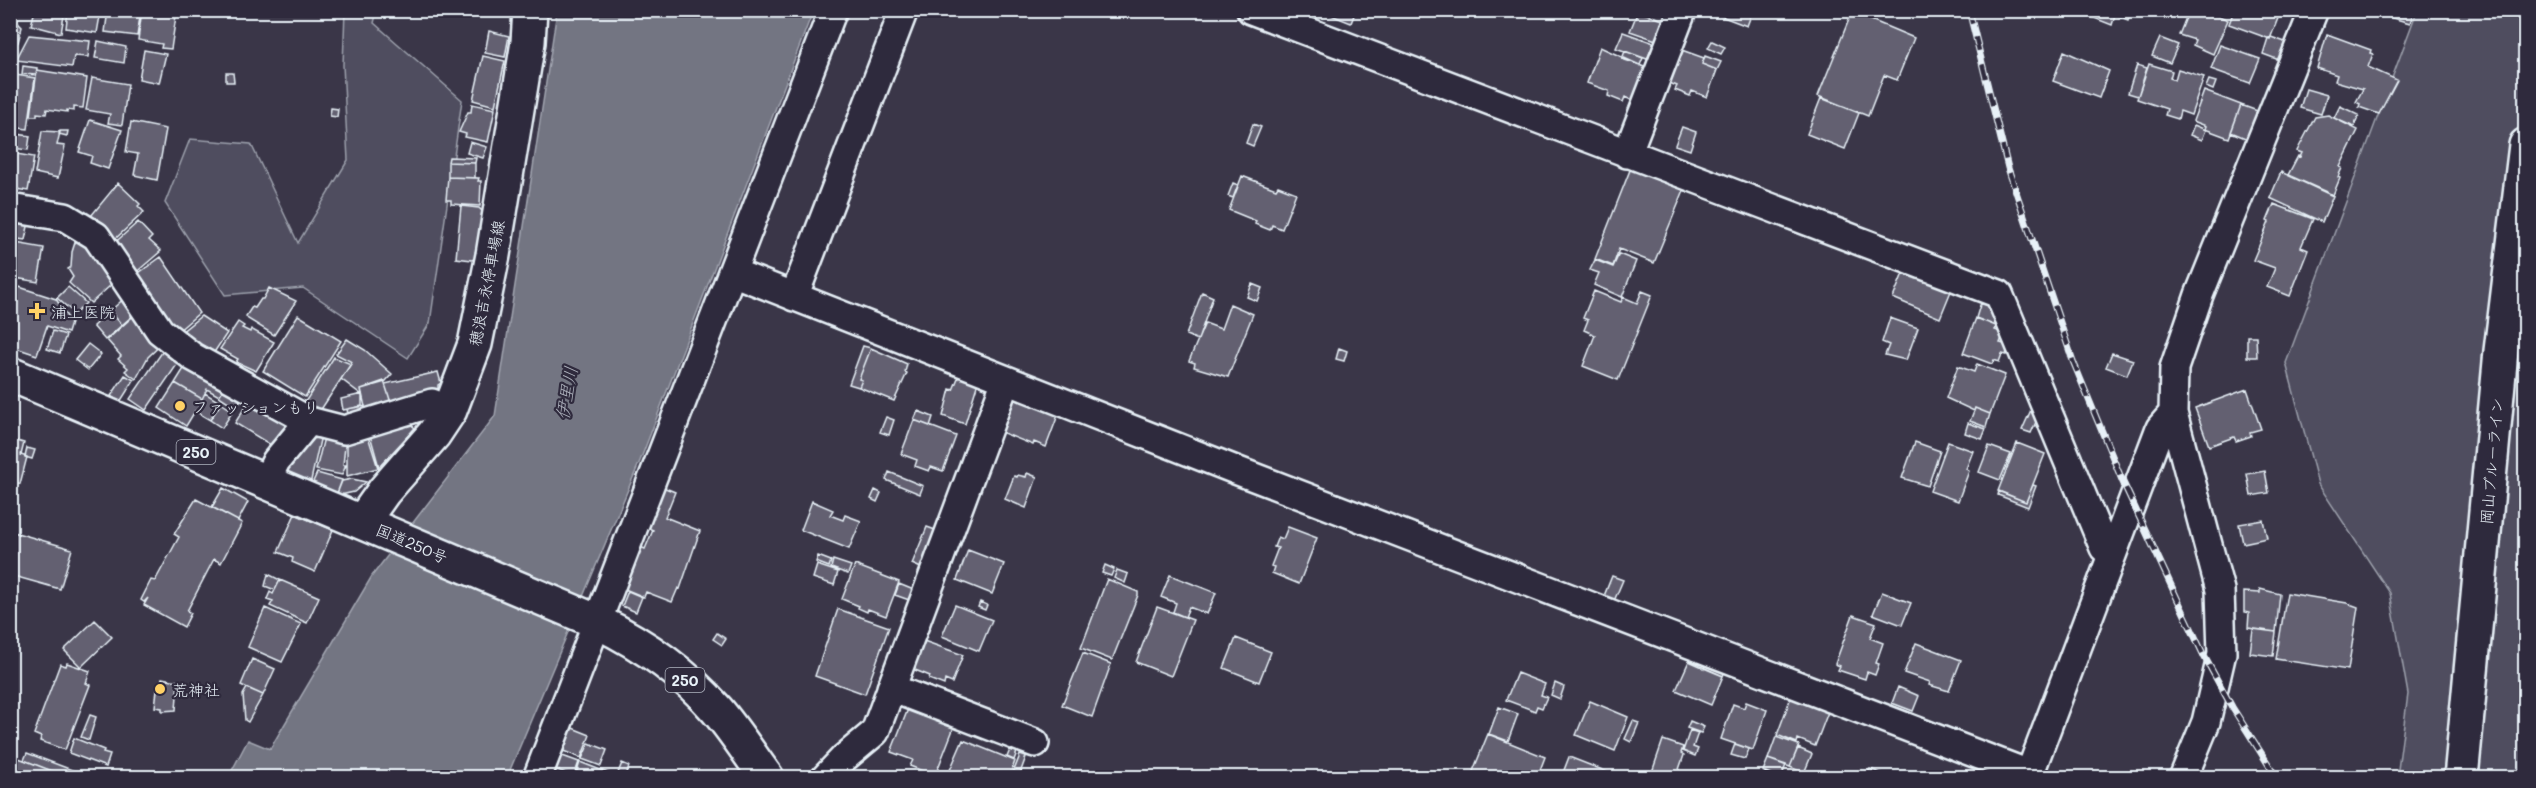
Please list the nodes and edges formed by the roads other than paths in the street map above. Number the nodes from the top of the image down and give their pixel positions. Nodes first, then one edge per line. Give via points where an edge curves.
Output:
1 (530, 10) edge
2 (832, 10) edge
3 (904, 10) edge
4 (1251, 10) edge
5 (2314, 10) edge
6 (1681, 14) dead end
7 (2526, 145) edge
8 (1627, 154) junction
9 (10, 208) edge
10 (732, 272) junction
11 (794, 297) junction
12 (10, 374) edge
13 (1006, 380) junction
14 (450, 410) junction
15 (2173, 413) junction
16 (309, 421) junction
17 (266, 482) junction
18 (372, 526) junction
19 (2112, 554) junction
20 (588, 618) junction
21 (891, 688) junction
22 (1035, 743) dead end
23 (2028, 776) edge
24 (537, 777) edge
25 (767, 777) edge
26 (825, 777) edge
27 (2183, 777) edge
28 (2461, 777) edge

1 - 14 main road, 穂浪吉永停車場線 via 493,255 475,344
2 - 10 street
3 - 11 street
4 - 8 street
5 - 15 street via 2199,295 2174,368
6 - 8 street
7 - 28 main road, 岡山ブルーライン via 2501,351
8 - 19 street via 1999,294 2104,548
9 - 16 street via 65,217 96,236 160,331 193,357
10 - 11 street
10 - 20 street
11 - 13 street
12 - 17 main road, 国道250号 / 250
13 - 21 street
13 - 23 street
14 - 16 street via 432,403 344,430
14 - 18 main road, 穂浪吉永停車場線 via 384,491
15 - 19 street via 2160,428
15 - 27 street via 2220,590 2222,654 2206,722
16 - 17 street via 276,461
17 - 18 main road, 国道250号 / 250
18 - 20 main road, 国道250号 / 250
19 - 23 street
20 - 24 street
20 - 25 main road, 国道250号 / 250 via 634,640 667,663 716,709
21 - 22 street
21 - 26 street via 875,732

